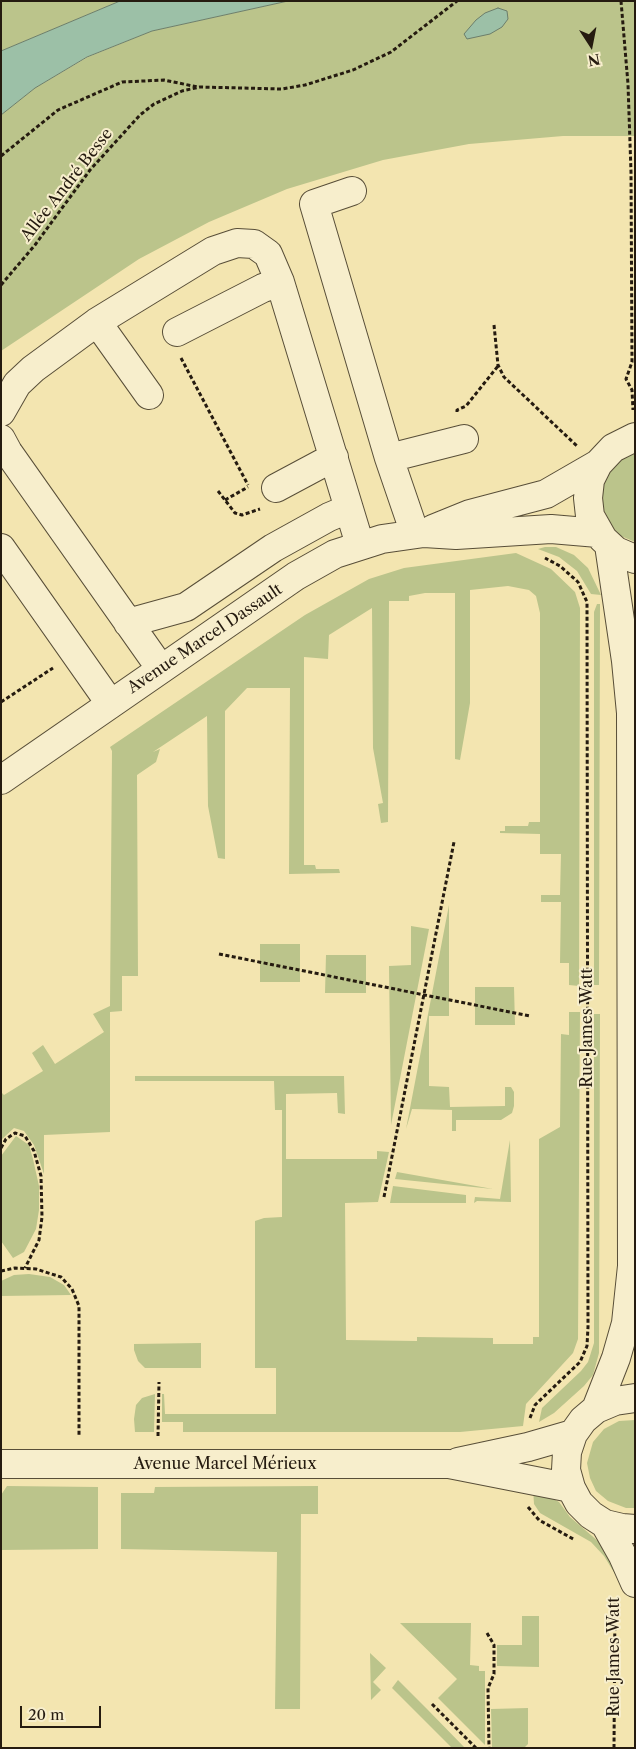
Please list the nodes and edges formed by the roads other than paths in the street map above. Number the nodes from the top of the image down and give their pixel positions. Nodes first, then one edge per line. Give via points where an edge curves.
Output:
1 (352, 191) dead end
2 (280, 282) junction
3 (97, 322) junction
4 (177, 342) road end
5 (149, 395) dead end
6 (1, 412) edge
7 (634, 438) edge
8 (1, 439) edge
9 (464, 439) road end
10 (334, 456) junction
11 (589, 456) junction
12 (389, 458) junction
13 (262, 495) road end
14 (348, 509) junction
15 (420, 534) junction
16 (603, 539) junction
17 (360, 545) junction
18 (1, 548) edge
19 (635, 559) edge
20 (128, 623) junction
21 (161, 669) junction
22 (635, 683) edge
23 (110, 703) junction
24 (631, 714) junction
25 (5, 769) edge
26 (633, 1274) edge
27 (635, 1398) edge
28 (596, 1409) junction
29 (573, 1434) junction
30 (1, 1464) edge
31 (449, 1464) junction
32 (571, 1488) junction
33 (605, 1524) junction
34 (635, 1529) edge
35 (625, 1589) edge

1 - 12 street via 314,204
2 - 3 street via 262,248 246,243 227,245 146,290
2 - 4 street via 263,288
2 - 10 street
3 - 5 street
3 - 6 street via 32,369 17,384
7 - 11 street
8 - 20 street
9 - 12 street
10 - 13 street
10 - 14 street
11 - 15 street, Avenue Marcel Dassault via 546,494 470,514
11 - 16 street via 590,516
12 - 15 street
14 - 17 street
14 - 20 street via 273,548 186,607
15 - 16 street, Avenue Marcel Dassault via 551,529
15 - 17 street, Avenue Marcel Dassault
16 - 19 street
16 - 24 street via 626,661
17 - 21 street, Avenue Marcel Dassault via 335,554 296,576
18 - 23 street
20 - 21 street
21 - 23 street, Avenue Marcel Dassault
22 - 24 street
23 - 25 street, Avenue Marcel Dassault
24 - 26 street
26 - 28 street via 626,1323
27 - 28 street via 614,1401
28 - 29 street
29 - 31 street, Avenue Marcel Mérieux
29 - 32 street via 566,1470
30 - 31 street, Avenue Marcel Mérieux
31 - 32 street, Avenue Marcel Mérieux
32 - 33 street via 579,1503
33 - 34 street
33 - 35 street, Rue James Watt via 623,1556

